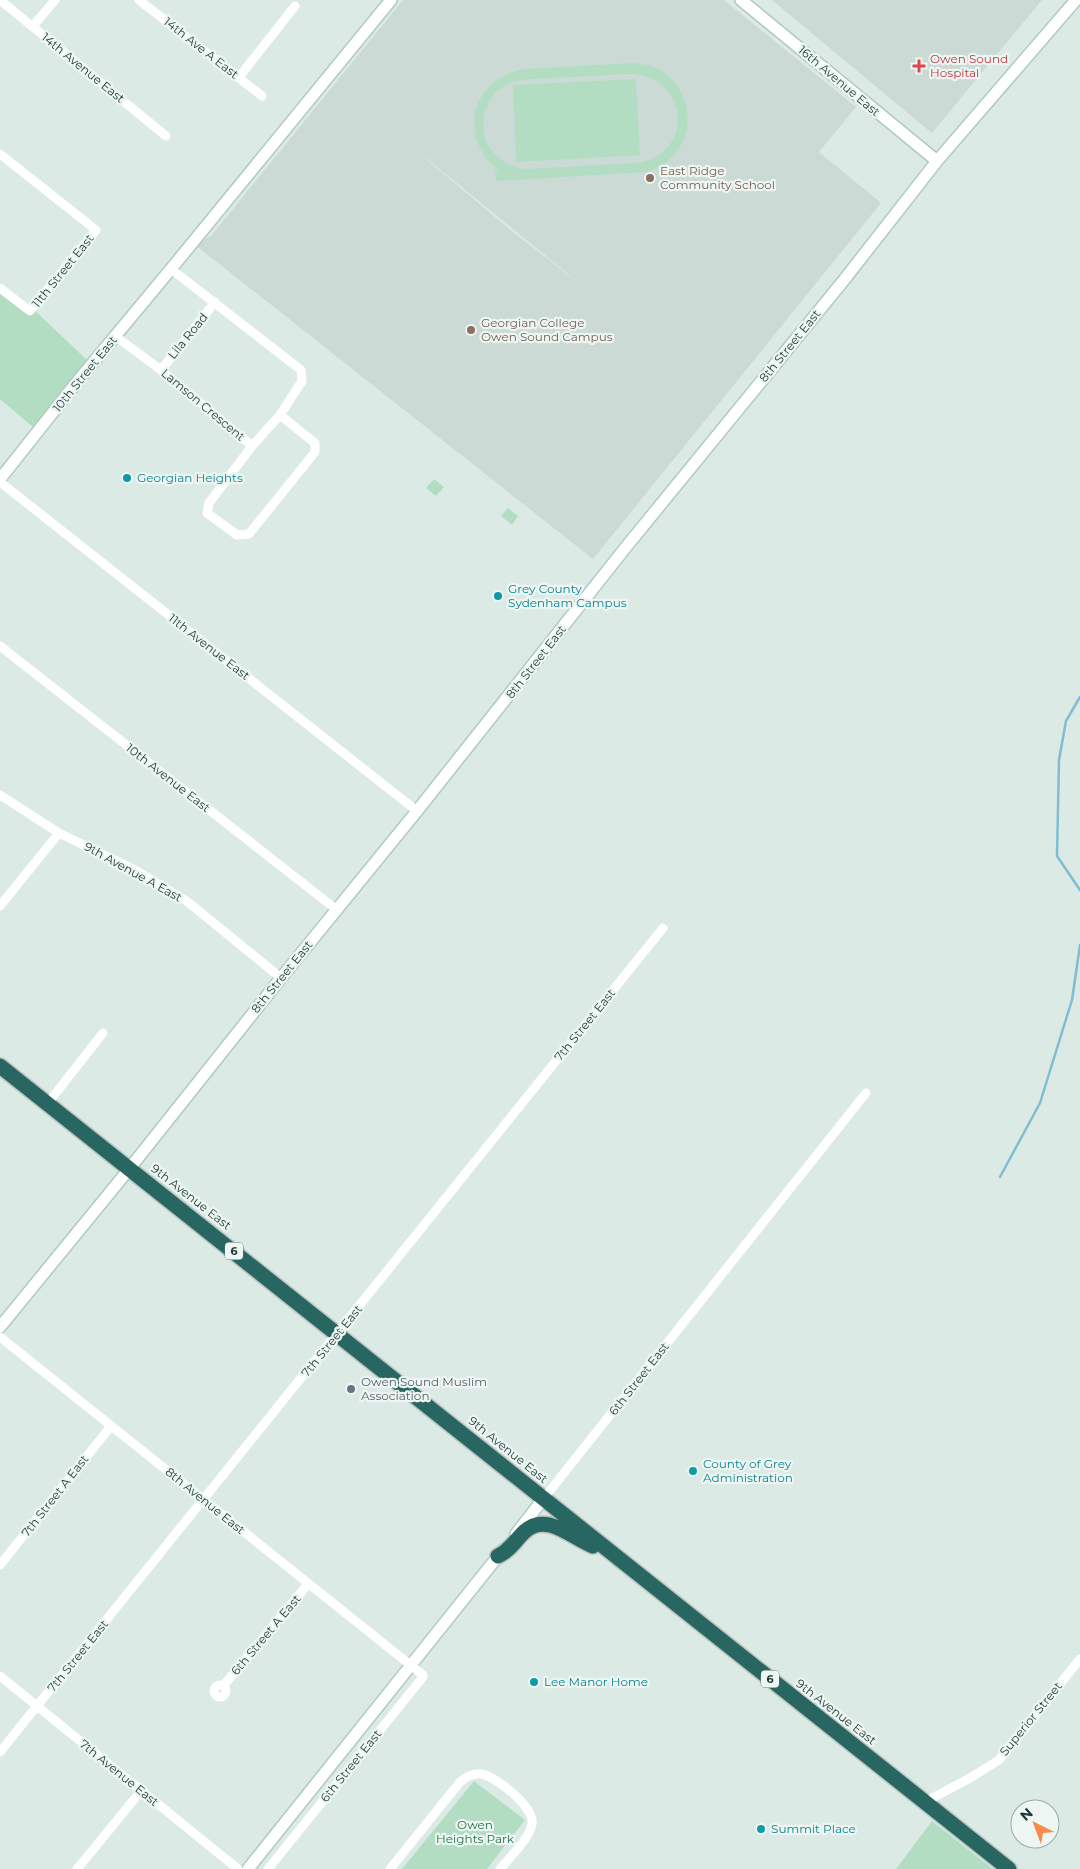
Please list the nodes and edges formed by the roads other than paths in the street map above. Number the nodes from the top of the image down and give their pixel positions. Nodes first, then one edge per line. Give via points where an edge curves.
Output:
1 (0, 0) edge
2 (55, 0) edge
3 (139, 0) edge
4 (391, 0) edge
5 (741, 0) edge
6 (1076, 0) edge
7 (295, 6) dead end
8 (33, 26) junction
9 (239, 77) junction
10 (262, 96) dead end
11 (166, 136) dead end
12 (0, 154) edge
13 (937, 161) junction
14 (171, 269) junction
15 (0, 288) edge
16 (215, 302) junction
17 (115, 336) junction
18 (161, 370) junction
19 (280, 415) junction
20 (252, 446) junction
21 (0, 480) edge
22 (0, 646) edge
23 (0, 795) edge
24 (417, 811) junction
25 (59, 833) junction
26 (0, 906) edge
27 (337, 910) junction
28 (663, 928) dead end
29 (281, 978) junction
30 (103, 1033) dead end
31 (0, 1066) edge
32 (866, 1093) dead end
33 (48, 1103) junction
34 (130, 1168) junction
35 (0, 1327) edge
36 (338, 1333) junction
37 (0, 1336) edge
38 (111, 1426) junction
39 (544, 1498) junction
40 (203, 1499) junction
41 (498, 1556) junction
42 (615, 1556) junction
43 (0, 1565) edge
44 (308, 1584) junction
45 (1080, 1659) edge
46 (411, 1664) junction
47 (0, 1676) edge
48 (224, 1685) dead end
49 (38, 1706) junction
50 (0, 1752) edge
51 (141, 1791) junction
52 (925, 1802) junction
53 (77, 1869) edge
54 (238, 1869) edge
55 (248, 1869) edge
56 (268, 1869) edge
57 (390, 1869) edge
58 (500, 1869) edge
59 (1009, 1869) edge

1 - 8 street, 14th Avenue East
2 - 8 street
3 - 9 street, 14th Ave A East
4 - 14 main road, 10th Street East
5 - 13 main road, 16th Avenue East
6 - 13 main road, 8th Street East
7 - 9 street
8 - 11 street, 14th Avenue East
9 - 10 street, 14th Ave A East
12 - 15 street, 11th Street East via 96,230 30,311
13 - 24 main road, 8th Street East
14 - 16 street, Lamson Crescent
14 - 17 main road, 10th Street East
16 - 18 street, Lila Road
16 - 19 street, Lamson Crescent via 301,370 302,381
17 - 18 street, Lamson Crescent
17 - 21 main road, 10th Street East
18 - 20 street, Lamson Crescent
19 - 20 street, Lamson Crescent
19 - 20 street via 315,443 315,452 249,534 237,535 207,513 209,503
21 - 24 street, 11th Avenue East
22 - 27 street, 10th Avenue East
23 - 25 street, 9th Avenue A East
24 - 27 main road, 8th Street East
25 - 26 street
25 - 29 street, 9th Avenue A East via 137,871 188,902
27 - 29 main road, 8th Street East
28 - 36 street, 7th Street East
29 - 34 main road, 8th Street East
30 - 33 street
31 - 33 highway, 9th Avenue East / 6
32 - 39 street, 6th Street East
33 - 34 highway, 9th Avenue East / 6
34 - 35 main road, 8th Street East
34 - 36 highway, 9th Avenue East / 6
36 - 39 highway, 9th Avenue East / 6
36 - 40 street, 7th Street East
37 - 38 street, 8th Avenue East
38 - 40 street, 8th Avenue East
38 - 43 street, 7th Street A East
39 - 41 main road, 6th Street East
39 - 42 highway, 9th Avenue East / 6
40 - 44 street, 8th Avenue East
40 - 49 street, 7th Street East
41 - 42 highway via 526,1531 544,1524 556,1526
41 - 46 main road, 6th Street East
42 - 52 highway, 9th Avenue East / 6
44 - 46 street, 8th Avenue East
44 - 48 street, 6th Street A East
45 - 52 street, Superior Street via 999,1760
46 - 55 main road, 6th Street East
46 - 56 street, 6th Street East via 423,1677
47 - 49 street, 7th Avenue East
49 - 50 street, 7th Street East
49 - 51 street, 7th Avenue East
51 - 53 street
51 - 54 street, 7th Avenue East
52 - 59 highway, 6
57 - 58 street via 460,1782 478,1774 492,1779 516,1796 532,1817 530,1832

